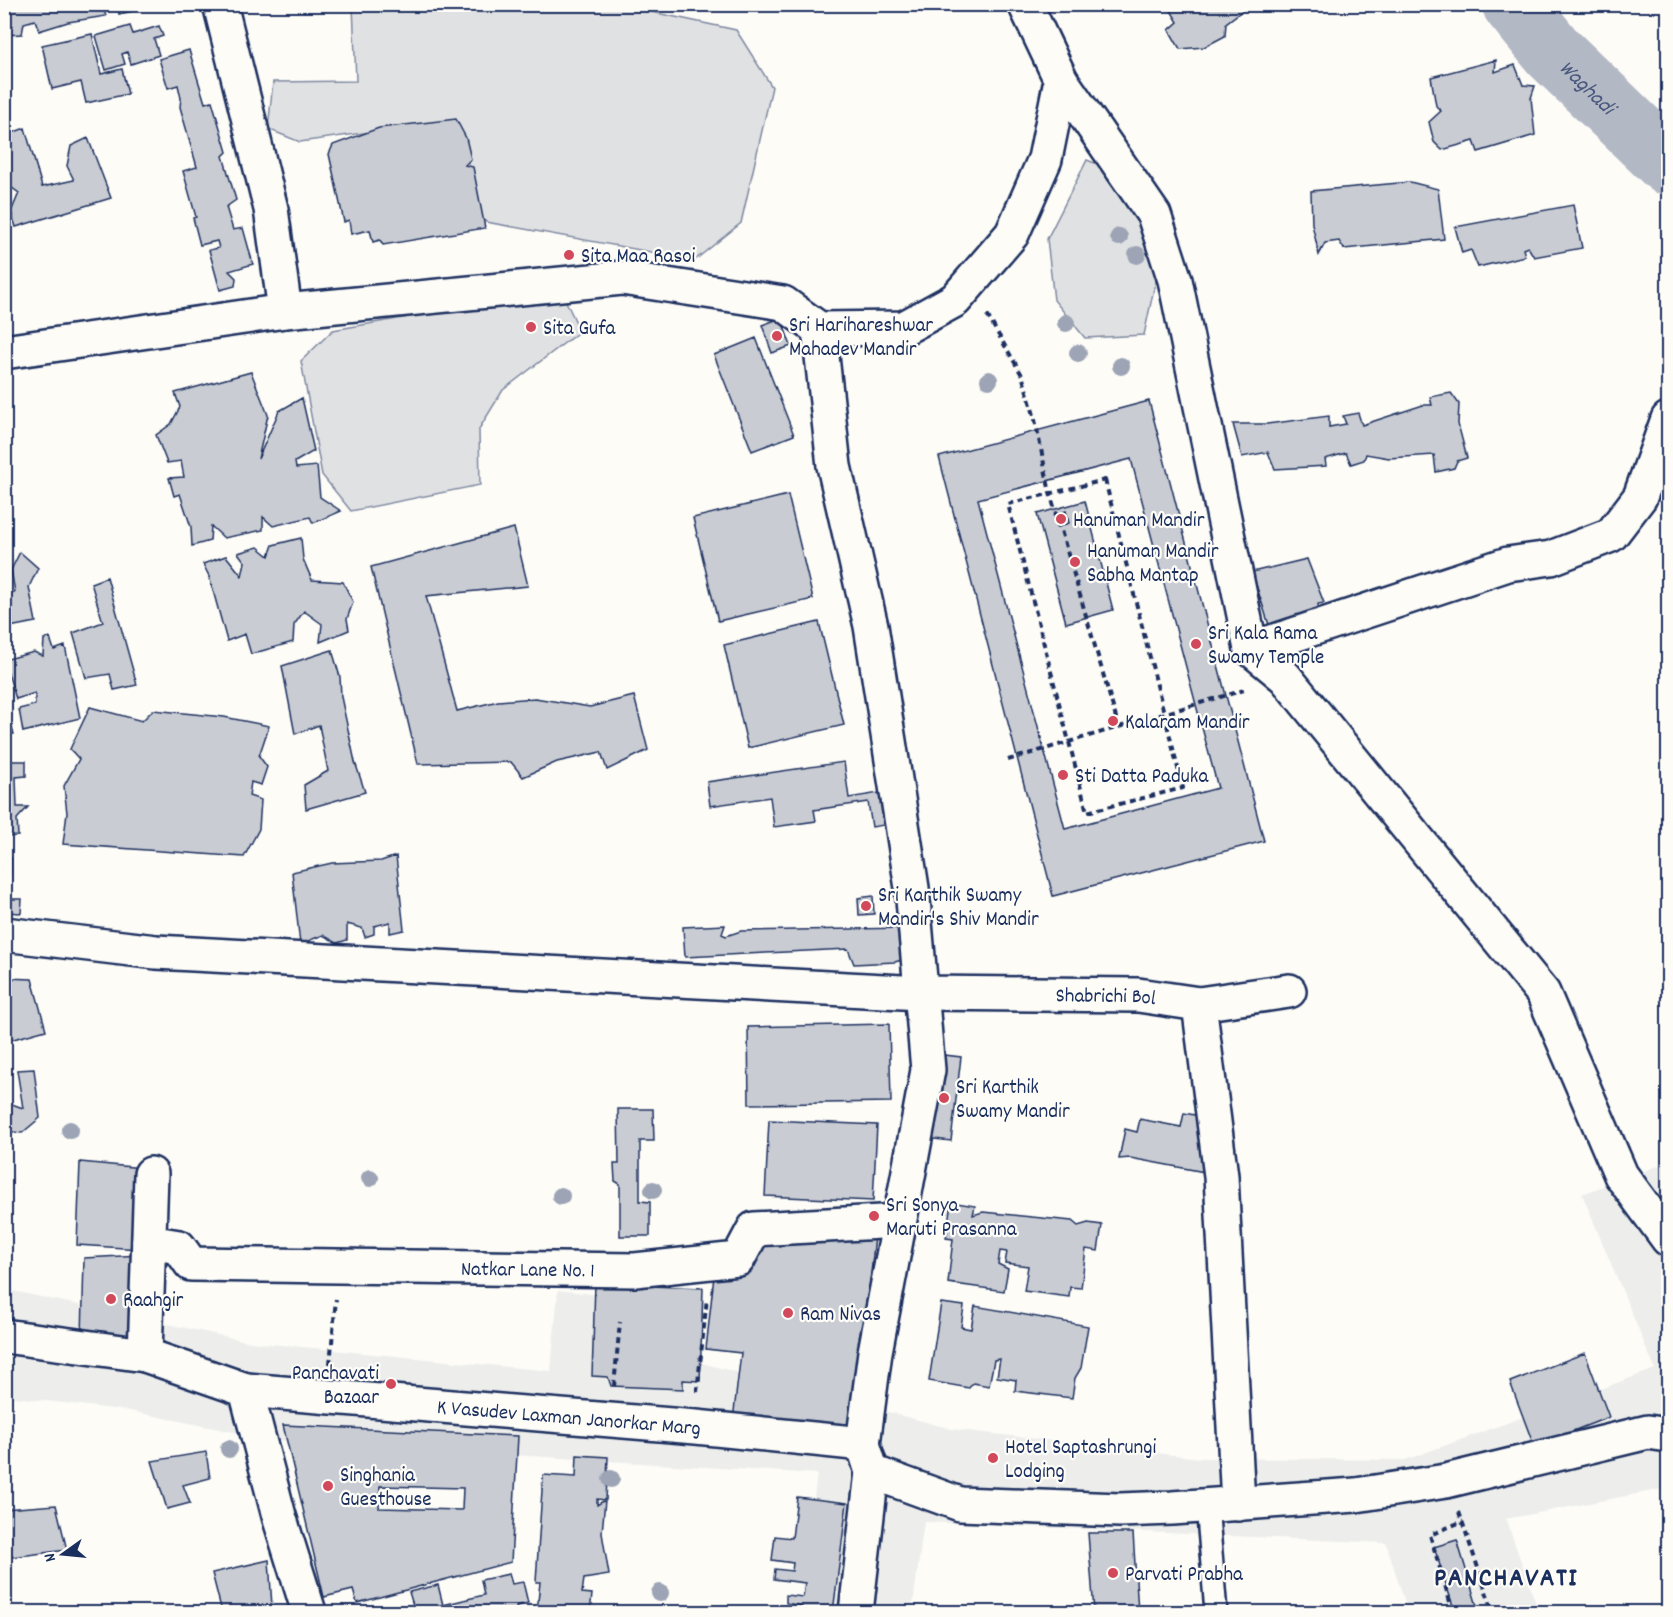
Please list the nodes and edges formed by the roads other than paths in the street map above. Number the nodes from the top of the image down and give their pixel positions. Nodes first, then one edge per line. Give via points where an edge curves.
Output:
1 (220, 4) edge
2 (1025, 4) edge
3 (1060, 80) junction
4 (285, 312) junction
5 (819, 329) junction
6 (4, 352) edge
7 (1668, 419) edge
8 (1251, 649) junction
9 (4, 934) edge
10 (1289, 991) dead end
11 (921, 993) junction
12 (1199, 1004) junction
13 (151, 1174) dead end
14 (899, 1221) junction
15 (1668, 1239) edge
16 (149, 1242) junction
17 (4, 1336) edge
18 (145, 1355) junction
19 (246, 1390) junction
20 (1668, 1435) edge
21 (867, 1458) junction
22 (1223, 1505) junction
23 (309, 1612) edge
24 (856, 1612) edge
25 (1216, 1612) edge

1 - 4 street via 271,209
2 - 3 street
3 - 5 street via 1045,159 1012,234 955,300 904,328
3 - 8 street via 1154,215 1175,280
4 - 5 street via 622,278 783,303
4 - 6 street
5 - 11 street via 834,466 871,626 912,888
7 - 8 street via 1640,497 1611,535 1551,558 1508,564
8 - 15 street via 1285,677 1543,993 1621,1175
9 - 11 street, Shabrichi Bol via 156,952
10 - 12 street, Shabrichi Bol
11 - 12 street, Shabrichi Bol via 1138,995
11 - 14 street via 928,1070
12 - 22 street via 1221,1176
13 - 16 street
14 - 16 street, Natkar Lane No. 1 via 754,1229 738,1258 635,1270 191,1264 179,1247
14 - 21 street via 875,1352
16 - 18 street
17 - 18 street, K Vasudev Laxman Janorkar Marg
18 - 19 street, K Vasudev Laxman Janorkar Marg
19 - 21 street, K Vasudev Laxman Janorkar Marg via 610,1419
19 - 23 street
20 - 22 street, K Vasudev Laxman Janorkar Marg via 1648,1432 1446,1481 1356,1495
21 - 22 street, K Vasudev Laxman Janorkar Marg via 960,1504 1120,1510
21 - 24 street
22 - 25 lane

